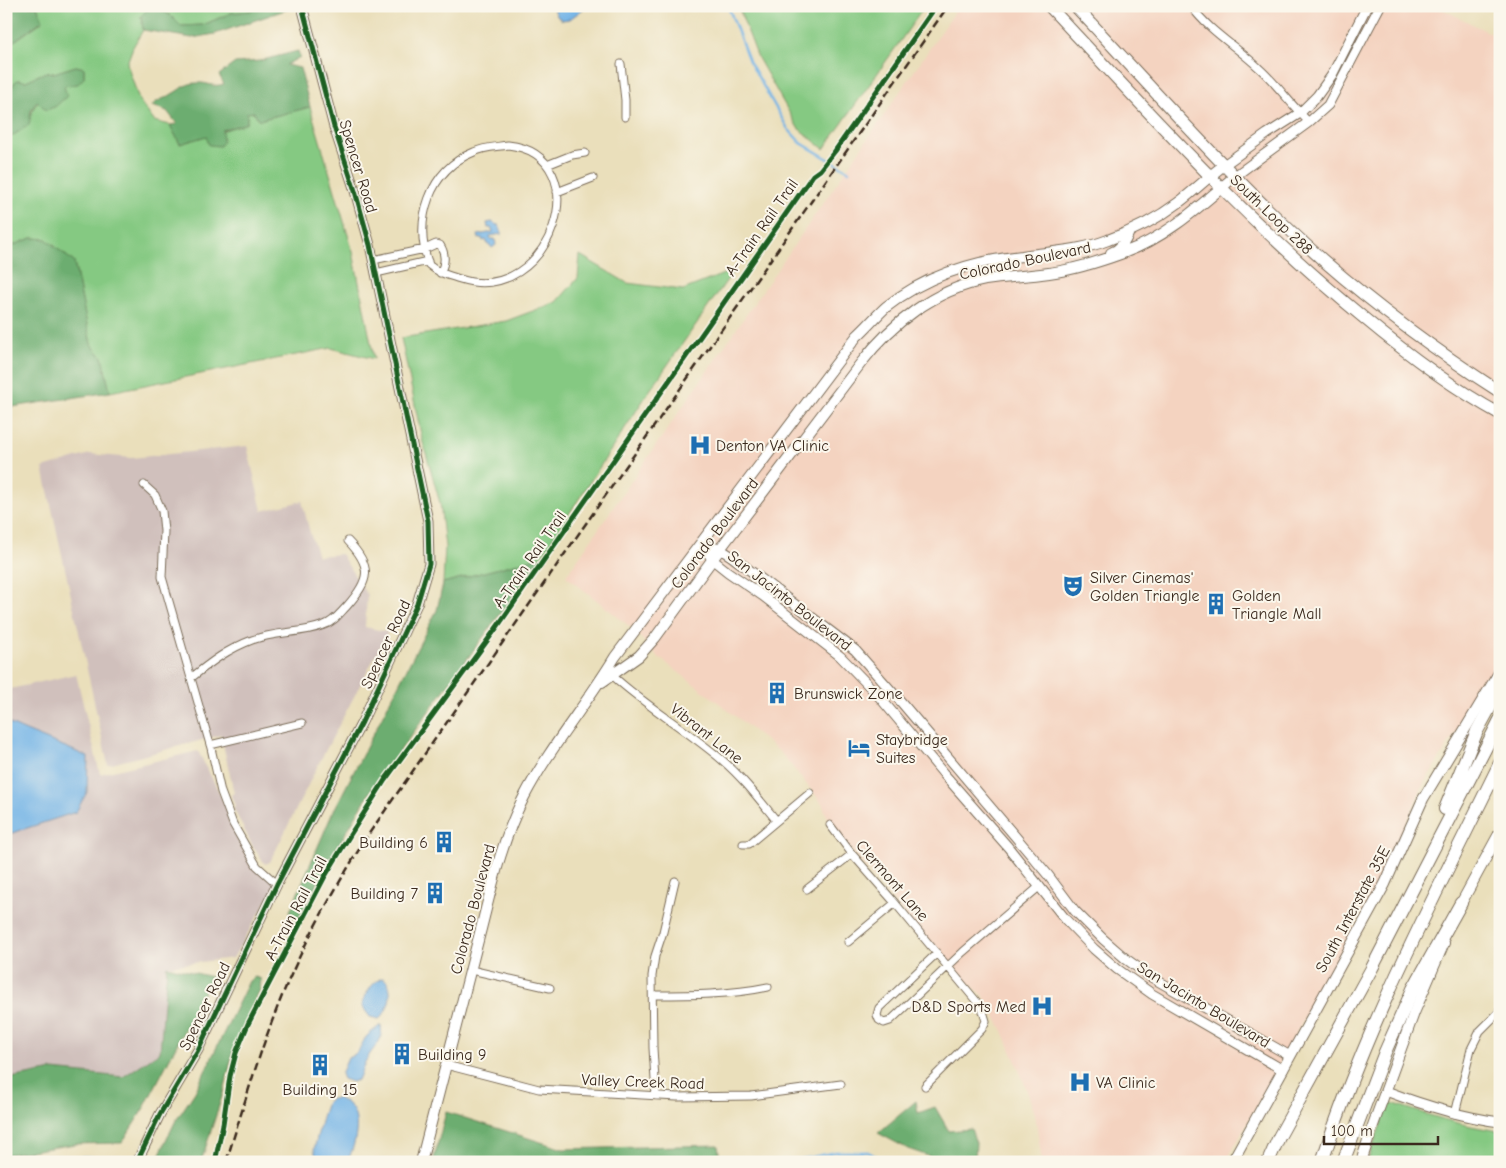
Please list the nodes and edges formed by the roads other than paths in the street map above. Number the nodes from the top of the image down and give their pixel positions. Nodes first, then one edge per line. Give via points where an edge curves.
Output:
1 (302, 6) edge
2 (1049, 6) edge
3 (1075, 6) edge
4 (1190, 6) edge
5 (1367, 6) edge
6 (1380, 6) edge
7 (621, 64) dead end
8 (1300, 113) junction
9 (625, 117) dead end
10 (1309, 122) junction
11 (585, 153) dead end
12 (1224, 164) junction
13 (547, 165) junction
14 (1210, 176) junction
15 (1235, 176) junction
16 (593, 178) dead end
17 (1221, 188) junction
18 (557, 192) junction
19 (1129, 232) junction
20 (425, 249) junction
21 (373, 260) junction
22 (428, 261) junction
23 (985, 262) junction
24 (1066, 270) junction
25 (376, 273) junction
26 (440, 273) junction
27 (987, 280) junction
28 (1402, 325) junction
29 (1413, 333) junction
30 (1391, 340) junction
31 (1401, 348) junction
32 (1500, 392) edge
33 (1500, 414) edge
34 (144, 485) dead end
35 (348, 541) dead end
36 (701, 544) junction
37 (720, 549) junction
38 (713, 560) junction
39 (792, 602) junction
40 (802, 609) junction
41 (788, 616) junction
42 (1500, 671) edge
43 (613, 676) junction
44 (191, 678) junction
45 (599, 684) junction
46 (1500, 689) edge
47 (1500, 720) edge
48 (302, 723) dead end
49 (935, 743) junction
50 (210, 745) junction
51 (925, 752) junction
52 (1500, 763) edge
53 (810, 793) dead end
54 (776, 820) junction
55 (830, 825) dead end
56 (1500, 832) edge
57 (743, 844) dead end
58 (852, 854) junction
59 (1040, 866) junction
60 (1030, 875) junction
61 (1048, 875) junction
62 (675, 881) dead end
63 (1415, 882) junction
64 (277, 884) junction
65 (1040, 886) junction
66 (807, 889) dead end
67 (895, 903) junction
68 (1461, 903) junction
69 (848, 942) dead end
70 (937, 953) junction
71 (1126, 959) junction
72 (948, 966) junction
73 (1117, 969) junction
74 (471, 970) junction
75 (768, 987) dead end
76 (550, 988) dead end
77 (653, 995) junction
78 (1500, 1011) edge
79 (1290, 1056) junction
80 (446, 1065) junction
81 (1283, 1070) junction
82 (841, 1084) dead end
83 (925, 1086) dead end
84 (1386, 1092) junction
85 (656, 1096) junction
86 (1455, 1114) junction
87 (1500, 1122) edge
88 (1279, 1137) junction
89 (137, 1162) edge
90 (421, 1162) edge
91 (1232, 1162) edge
92 (1261, 1162) edge
93 (1268, 1162) edge
94 (1322, 1162) edge
95 (1343, 1162) edge
96 (1361, 1162) edge

1 - 21 street, Spencer Road
2 - 14 highway, South Loop 288
3 - 12 highway, South Loop 288
4 - 8 street via 1272,79
5 - 8 street, Colorado Boulevard via 1326,84
6 - 10 street, Colorado Boulevard via 1328,105
7 - 9 street
8 - 10 street
8 - 12 street, Colorado Boulevard
10 - 15 street, Colorado Boulevard
11 - 13 street
12 - 14 main road, Colorado Boulevard
12 - 15 highway, South Loop 288
13 - 18 street
13 - 20 street via 532,152 508,145 481,149 457,161 440,176 428,198 422,231
14 - 17 highway, South Loop 288
14 - 19 main road, Colorado Boulevard via 1178,204
15 - 17 main road, Colorado Boulevard
15 - 28 highway, South Loop 288 via 1324,260
16 - 18 street
17 - 24 main road, Colorado Boulevard via 1150,241 1121,254
17 - 30 highway, South Loop 288 via 1316,279
18 - 26 street via 551,235 538,255 522,270 487,282 471,282
19 - 23 main road, Colorado Boulevard via 1065,252
19 - 24 main road via 1118,250
20 - 21 street
20 - 22 street
20 - 26 street via 436,244 443,249 444,266
21 - 25 street, Spencer Road
22 - 25 street
22 - 26 street
23 - 27 main road
23 - 36 main road, Colorado Boulevard via 926,282 886,307 857,336 826,375
24 - 27 main road, Colorado Boulevard
25 - 64 street, Spencer Road via 428,521 429,564 417,604 362,722
27 - 37 main road, Colorado Boulevard via 937,298 912,312 886,334
28 - 29 highway, South Loop 288
28 - 30 highway
29 - 31 highway
29 - 32 highway, South Loop 288
30 - 31 highway, South Loop 288
31 - 33 highway, South Loop 288
34 - 44 street via 155,495 162,511 162,577
35 - 44 street via 366,568 366,579 334,620 324,626 280,632 235,647 222,653
36 - 37 street, San Jacinto Boulevard
36 - 38 street, San Jacinto Boulevard
36 - 45 main road, Colorado Boulevard via 615,657
37 - 38 main road, Colorado Boulevard
37 - 39 street, San Jacinto Boulevard
38 - 41 street, San Jacinto Boulevard
38 - 43 main road, Colorado Boulevard via 655,638 639,656
39 - 40 street, San Jacinto Boulevard
39 - 41 street
40 - 41 street
40 - 49 street, San Jacinto Boulevard via 855,650
41 - 51 street, San Jacinto Boulevard via 840,656 877,694
42 - 79 main road, South Interstate 35E via 1423,799 1385,884
43 - 45 main road, Colorado Boulevard
43 - 54 street, Vibrant Lane via 721,759 745,781
44 - 50 street
45 - 74 main road, Colorado Boulevard via 561,735 523,799 497,869
46 - 63 highway via 1477,731
47 - 63 highway
48 - 50 street
49 - 51 street
49 - 59 street, San Jacinto Boulevard
50 - 64 street via 221,792 233,824 256,866
51 - 60 street, San Jacinto Boulevard
52 - 94 highway via 1386,997
53 - 54 street
54 - 57 street via 749,844
55 - 58 street, Clermont Lane
56 - 68 main road
58 - 66 street
58 - 67 street, Clermont Lane
59 - 60 street
59 - 61 street, San Jacinto Boulevard
60 - 65 street, San Jacinto Boulevard
61 - 65 street
61 - 71 street, San Jacinto Boulevard via 1075,910
62 - 77 street via 655,956
63 - 88 highway via 1372,968
64 - 89 street, Spencer Road via 198,1050 160,1114
65 - 72 street
65 - 73 street, San Jacinto Boulevard via 1066,920
67 - 69 street
67 - 70 street, Clermont Lane
68 - 84 main road via 1414,1013
68 - 95 highway via 1413,989
70 - 72 street, Clermont Lane
70 - 72 street via 879,1008 879,1020 884,1023 890,1021
71 - 73 street
71 - 79 street, San Jacinto Boulevard via 1164,985
72 - 83 street, Clermont Lane via 982,1008 986,1021 982,1029
73 - 81 street, San Jacinto Boulevard via 1152,994
74 - 76 street
74 - 80 main road, Colorado Boulevard
75 - 77 street via 744,992
77 - 85 street
78 - 86 street via 1480,1031 1471,1049
79 - 81 main road, South Interstate 35E
80 - 85 street, Valley Creek Road via 539,1089
80 - 90 main road, Colorado Boulevard
81 - 91 main road, South Interstate 35E
82 - 85 street, Valley Creek Road via 751,1096
84 - 86 street
84 - 96 main road
86 - 87 street
88 - 92 highway
88 - 93 highway

